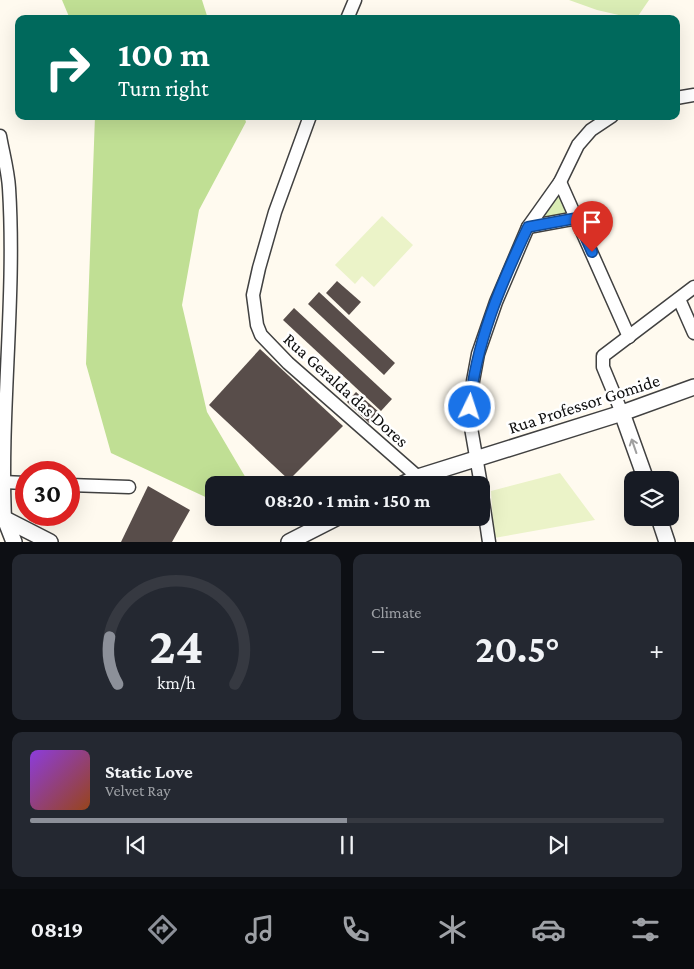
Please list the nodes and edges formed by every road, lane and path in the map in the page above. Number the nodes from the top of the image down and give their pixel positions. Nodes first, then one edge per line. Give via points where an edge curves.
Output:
1 (355, 0) edge
2 (349, 15) edge
3 (694, 94) edge
4 (680, 97) edge
5 (309, 120) edge
6 (606, 120) edge
7 (0, 136) edge
8 (560, 182) junction
9 (577, 218) junction
10 (528, 227) junction
11 (694, 287) edge
12 (680, 299) junction
13 (694, 333) edge
14 (629, 337) junction
15 (694, 387) edge
16 (622, 413) junction
17 (477, 458) junction
18 (643, 471) edge
19 (418, 476) joint
20 (479, 476) edge
21 (2, 482) junction
22 (15, 483) edge
23 (80, 485) edge
24 (129, 487) dead end
25 (3, 517) edge
26 (320, 526) edge
27 (487, 526) edge
28 (661, 526) edge
29 (14, 542) edge
30 (50, 542) edge
31 (289, 542) edge
32 (489, 542) edge
33 (667, 542) edge

1 - 2 street
3 - 4 street
5 - 19 street, Rua Geralda das Dores via 258,268 253,295 257,325 261,335 288,363
6 - 8 street via 584,136
7 - 21 street via 9,187
8 - 9 street
8 - 10 street
9 - 10 street
9 - 14 street
10 - 17 street via 496,302 472,381 470,422
11 - 12 street
12 - 13 street
12 - 14 street
14 - 16 street via 603,356 602,362
15 - 16 street, Rua Professor Gomide
16 - 17 street, Rua Professor Gomide
18 -> 16 street
17 - 19 street, Rua Professor Gomide
17 - 20 street
21 - 22 street
21 - 25 street
23 - 24 street
25 - 29 street
25 - 30 street
26 - 31 street
27 - 32 street
28 - 33 street

